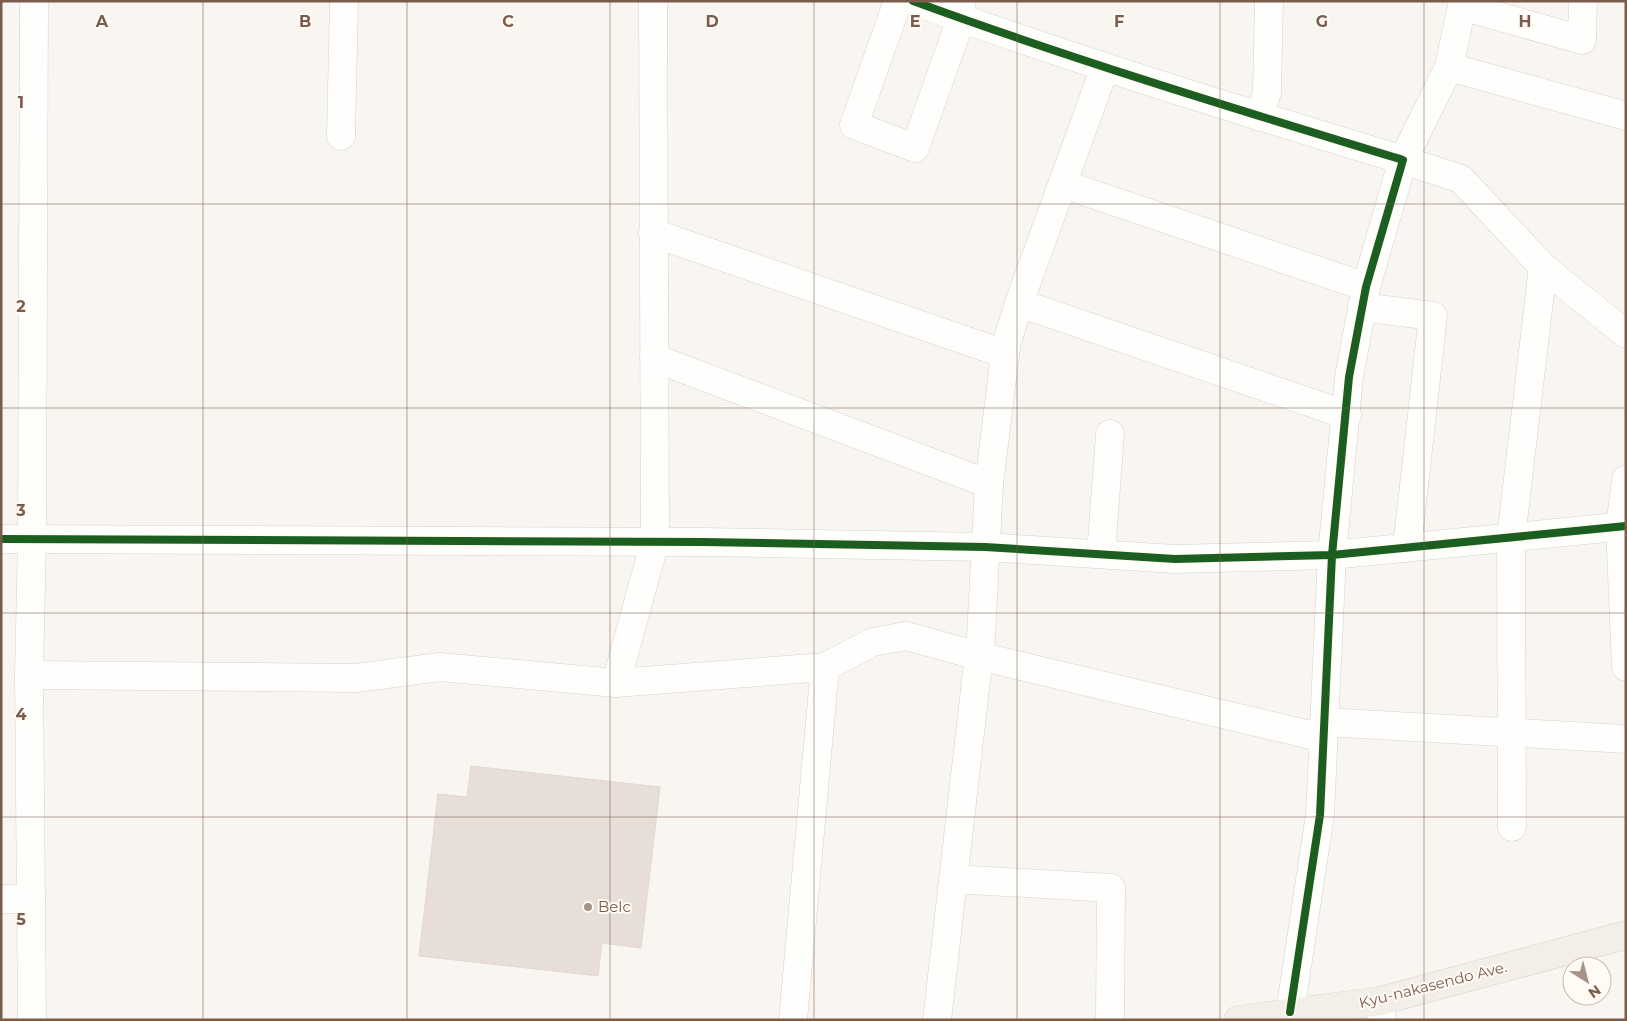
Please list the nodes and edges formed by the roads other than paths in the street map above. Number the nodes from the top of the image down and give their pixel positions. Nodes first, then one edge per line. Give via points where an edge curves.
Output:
1 (34, 1) edge
2 (344, 1) edge
3 (653, 1) edge
4 (898, 1) edge
5 (913, 1) edge
6 (1269, 1) edge
7 (1582, 1) edge
8 (961, 10) edge
9 (1105, 66) junction
10 (1449, 67) junction
11 (1259, 116) junction
12 (1626, 116) edge
13 (341, 136) dead end
14 (1403, 160) junction
15 (1063, 184) junction
16 (653, 232) junction
17 (1543, 268) junction
18 (1364, 297) junction
19 (1019, 303) junction
20 (1626, 334) edge
21 (1005, 354) junction
22 (654, 358) junction
23 (1347, 415) junction
24 (1110, 434) dead end
25 (1626, 479) edge
26 (989, 484) junction
27 (1623, 527) edge
28 (1510, 538) junction
29 (1, 539) edge
30 (32, 539) junction
31 (655, 541) junction
32 (985, 547) junction
33 (1407, 548) junction
34 (1101, 554) junction
35 (1332, 555) junction
36 (979, 656) junction
37 (825, 667) junction
38 (1626, 667) edge
39 (29, 676) junction
40 (616, 683) junction
41 (1324, 730) junction
42 (1512, 732) junction
43 (1626, 739) edge
44 (1512, 827) dead end
45 (953, 879) junction
46 (1, 899) edge
47 (31, 899) junction
48 (1626, 935) edge
49 (1381, 1010) edge
50 (1290, 1012) junction
51 (32, 1020) edge
52 (793, 1020) edge
53 (936, 1020) edge
54 (1110, 1020) edge
55 (1238, 1020) edge

1 - 30 street
2 - 13 street
3 - 16 street
4 - 8 street via 854,125 915,148
5 - 8 street
6 - 11 street via 1267,92
7 - 10 street via 1582,40 1462,6
8 - 9 street
9 - 11 street
9 - 15 street
10 - 12 street
10 - 14 street
11 - 14 street
14 - 17 street via 1461,179
14 - 18 street
15 - 18 street
15 - 19 street
16 - 21 street
16 - 22 street
17 - 20 street
17 - 28 street
18 - 23 street via 1349,377
18 - 33 street via 1432,316
19 - 21 street
19 - 23 street
21 - 26 street
22 - 26 street
22 - 31 street
23 - 35 street
24 - 34 street
25 - 27 street
26 - 32 street
27 - 28 street
27 - 38 street
28 - 33 street
28 - 42 street
29 - 30 street
30 - 31 street
30 - 39 street
31 - 32 street
31 - 40 street
32 - 34 street
32 - 36 street
33 - 35 street
34 - 35 street via 1175,558
35 - 41 street
36 - 37 street via 906,636 873,642
36 - 41 street
36 - 45 street
37 - 40 street
37 - 52 street
39 - 40 street via 356,678 440,666
39 - 47 street
41 - 42 street
41 - 50 street via 1320,815
42 - 43 street
42 - 44 street
45 - 53 street
45 - 54 street via 1111,888
46 - 47 street
47 - 51 street
48 - 49 main road, Kyu-nakasendo Ave.
49 - 50 main road, Kyu-nakasendo Ave.
50 - 55 main road, Kyu-nakasendo Ave.

